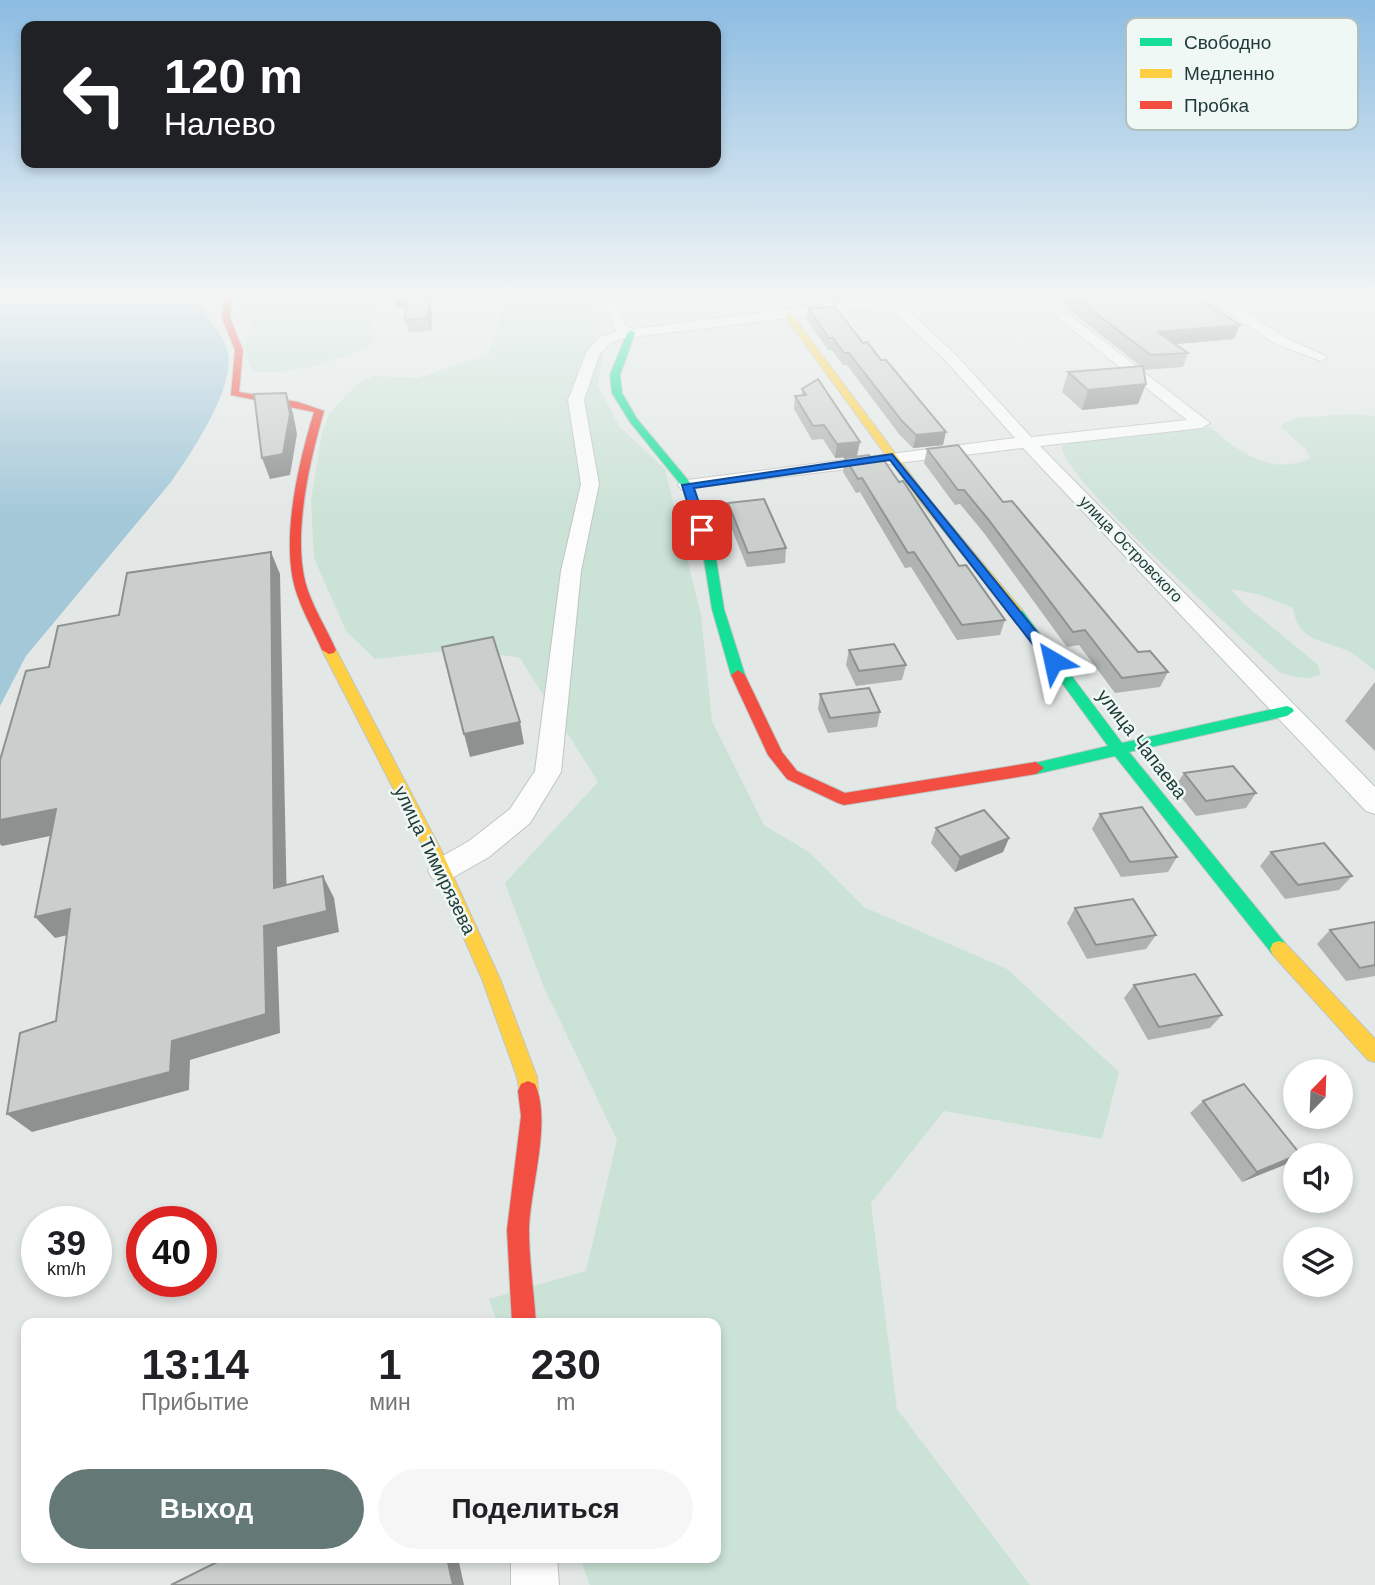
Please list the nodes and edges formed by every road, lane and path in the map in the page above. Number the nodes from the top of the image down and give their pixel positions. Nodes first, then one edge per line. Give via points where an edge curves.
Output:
1 (237, 370) edge
2 (586, 370) edge
3 (617, 370) edge
4 (828, 370) edge
5 (962, 370) edge
6 (1133, 370) edge
7 (1202, 423) joint
8 (1026, 442) junction
9 (892, 457) junction
10 (687, 485) junction
11 (1287, 711) junction
12 (1117, 748) junction
13 (1375, 804) edge
14 (442, 870) junction
15 (1375, 1053) edge
16 (524, 1318) edge
17 (534, 1563) edge
18 (535, 1585) edge

1 - 14 street, улица Тимирязева via 234,393 319,411 311,435 297,537 298,580 347,690
2 - 14 street via 576,400 590,484 569,584 548,772 520,816 480,849
3 - 10 street via 617,393 633,420
4 - 9 street, улица Чапаева
5 - 8 street, улица Островского
6 - 7 street
7 - 8 street
8 - 9 street
8 - 11 street, улица Островского
9 - 10 street
9 - 12 street, улица Чапаева via 1021,618
10 - 12 street via 709,553 718,609 736,670 776,755 792,775 845,799 1013,774
11 - 12 street
11 - 13 street, улица Островского
12 - 15 street, улица Чапаева via 1294,968
14 - 16 street, улица Тимирязева via 491,979 527,1077 531,1116 518,1230
17 - 18 street

